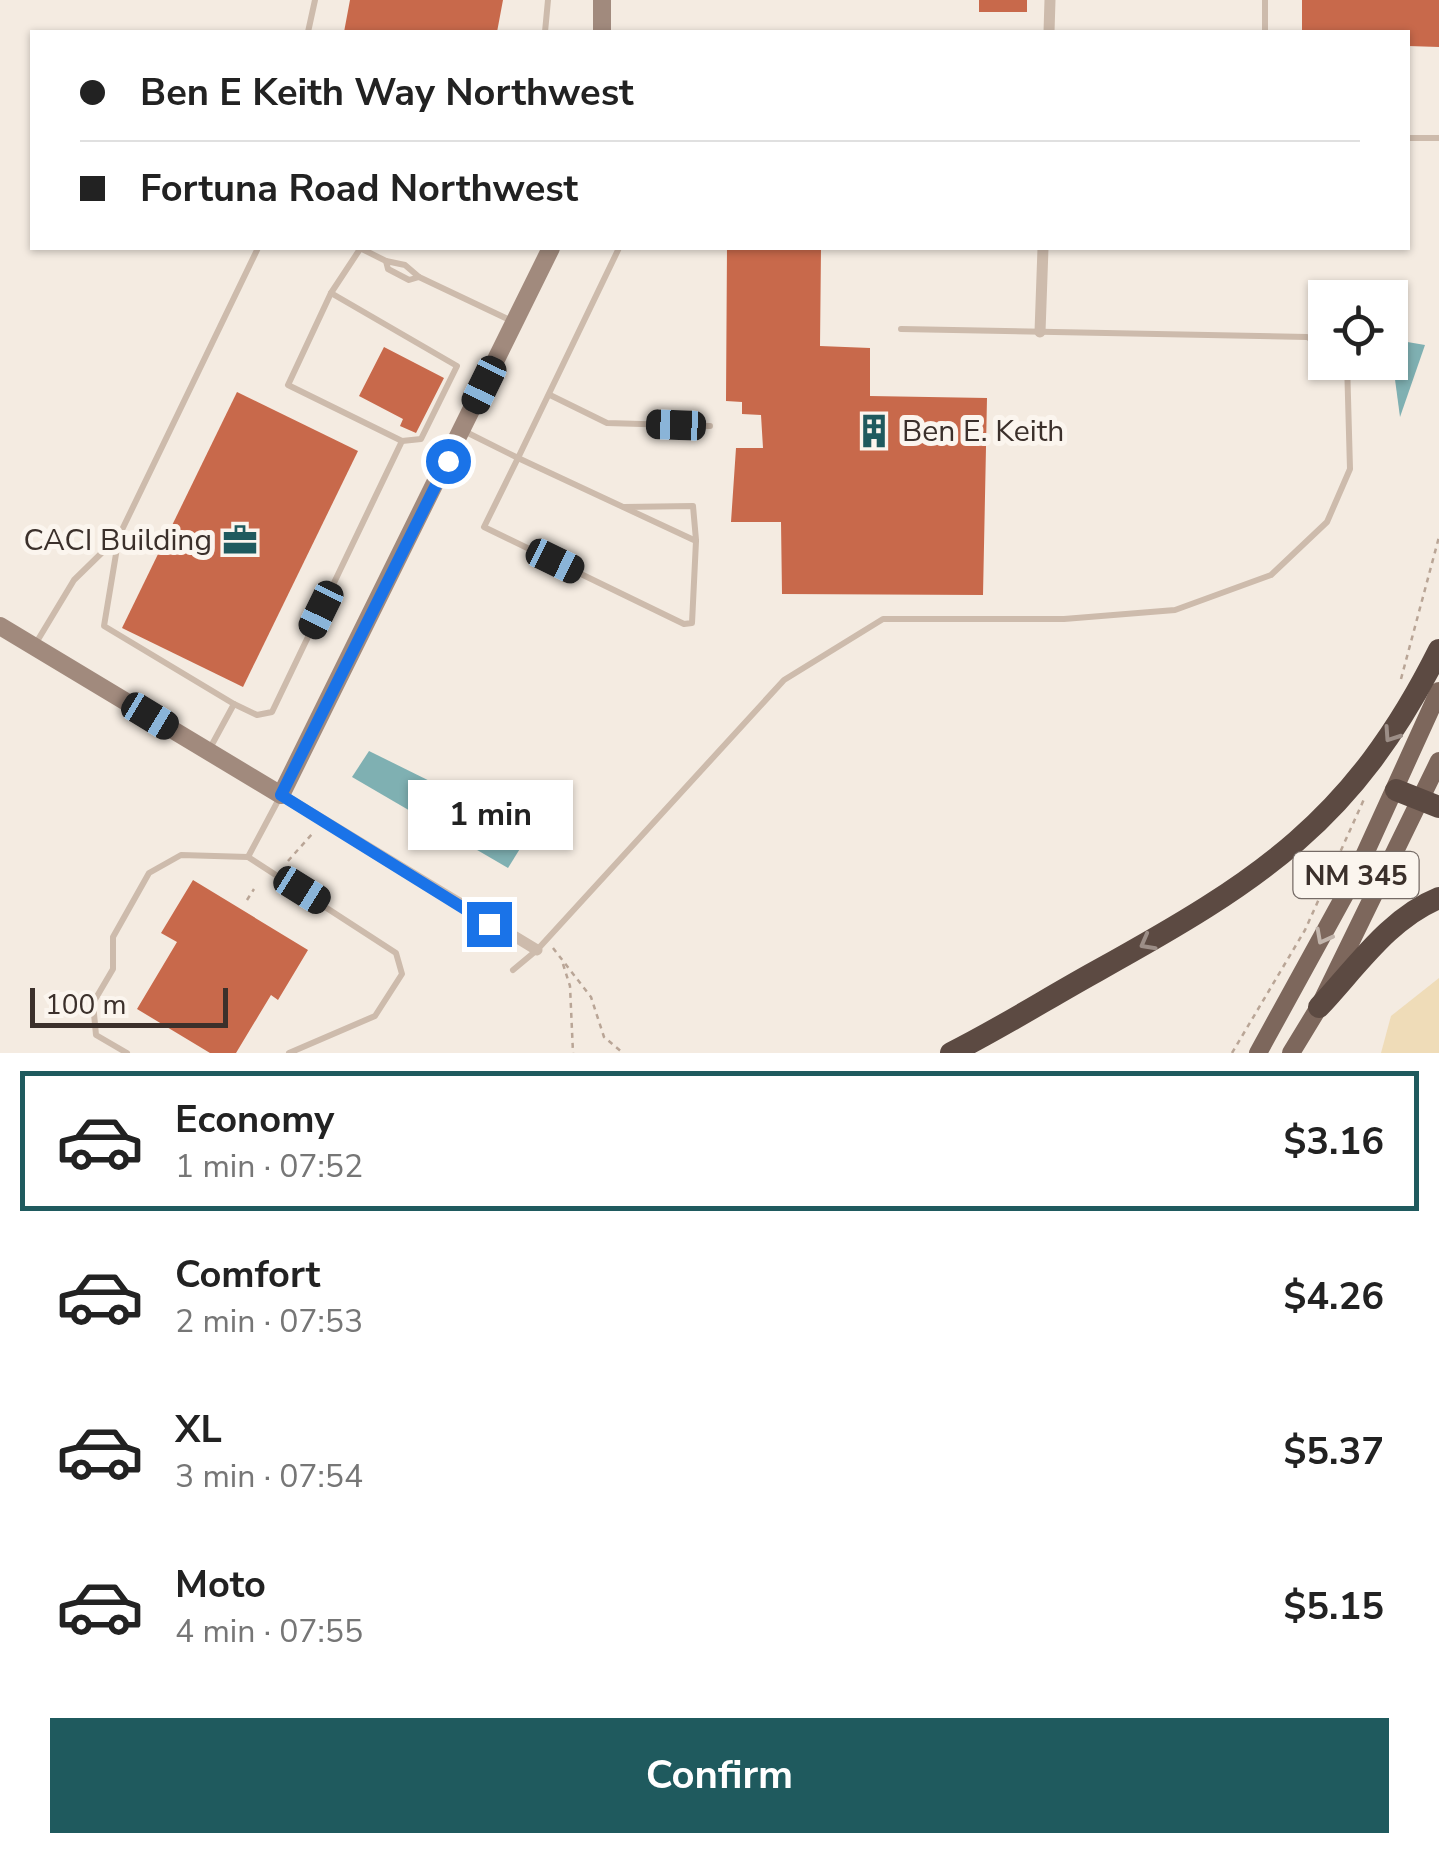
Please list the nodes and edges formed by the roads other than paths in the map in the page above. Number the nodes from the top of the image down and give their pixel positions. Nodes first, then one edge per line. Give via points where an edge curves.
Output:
1 (315, 0) edge
2 (548, 0) edge
3 (602, 0) edge
4 (1050, 0) edge
5 (1265, 0) edge
6 (308, 30) edge
7 (545, 30) edge
8 (602, 30) edge
9 (1050, 30) edge
10 (1265, 30) edge
11 (1410, 138) edge
12 (1439, 138) edge
13 (257, 250) edge
14 (359, 250) edge
15 (364, 250) edge
16 (551, 250) edge
17 (618, 250) edge
18 (1043, 250) edge
19 (331, 293) junction
20 (515, 323) junction
21 (901, 330) dead end
22 (1040, 332) junction
23 (1308, 338) edge
24 (1348, 380) edge
25 (550, 395) junction
26 (710, 426) dead end
27 (463, 430) junction
28 (402, 441) junction
29 (518, 458) junction
30 (622, 507) junction
31 (119, 536) junction
32 (696, 542) junction
33 (0, 626) edge
34 (34, 646) junction
35 (1439, 650) edge
36 (1439, 691) edge
37 (234, 704) junction
38 (208, 751) junction
39 (1439, 761) edge
40 (1396, 790) junction
41 (281, 795) junction
42 (1430, 803) edge
43 (248, 857) junction
44 (1439, 898) edge
45 (537, 950) junction
46 (513, 970) dead end
47 (1319, 1007) junction
48 (126, 1053) edge
49 (290, 1053) edge
50 (951, 1053) edge
51 (1258, 1053) edge
52 (1291, 1053) edge

1 - 6 lane
2 - 7 lane
3 - 8 street
4 - 9 street
5 - 10 lane
11 - 12 lane
13 - 31 lane
14 - 19 lane
15 - 20 lane via 406,264 419,277
16 - 20 street
17 - 25 lane
18 - 22 street
19 - 28 lane via 288,384
19 - 28 lane via 456,366 421,439
20 - 27 street
21 - 22 lane
22 - 23 lane
24 - 45 lane via 1350,469 1326,522 1271,574 1174,610 1064,620 883,619 784,680
25 - 26 lane via 607,424
25 - 29 lane
27 - 29 lane
27 - 41 street
28 - 37 lane via 272,712 257,715
29 - 30 lane
29 - 32 lane via 484,526 684,624 695,615
30 - 32 lane
30 - 32 lane via 693,506
31 - 34 lane via 74,580
31 - 37 lane via 104,626
33 - 34 street
34 - 38 street
35 -> 50 highway via 1371,764 1299,843 1212,906
36 - 40 main road, NM 345
37 - 38 lane
38 - 41 street
39 - 42 main road, NM 345
40 - 42 highway
40 -> 51 main road, NM 345
41 - 43 lane
41 - 45 street
42 - 47 main road, NM 345
43 - 48 lane via 181,855 148,874 113,937 113,969 93,1003 96,1035
43 - 49 lane via 396,953 402,974 375,1016
44 - 47 highway via 1380,940
45 - 46 lane
47 - 52 main road, NM 345

